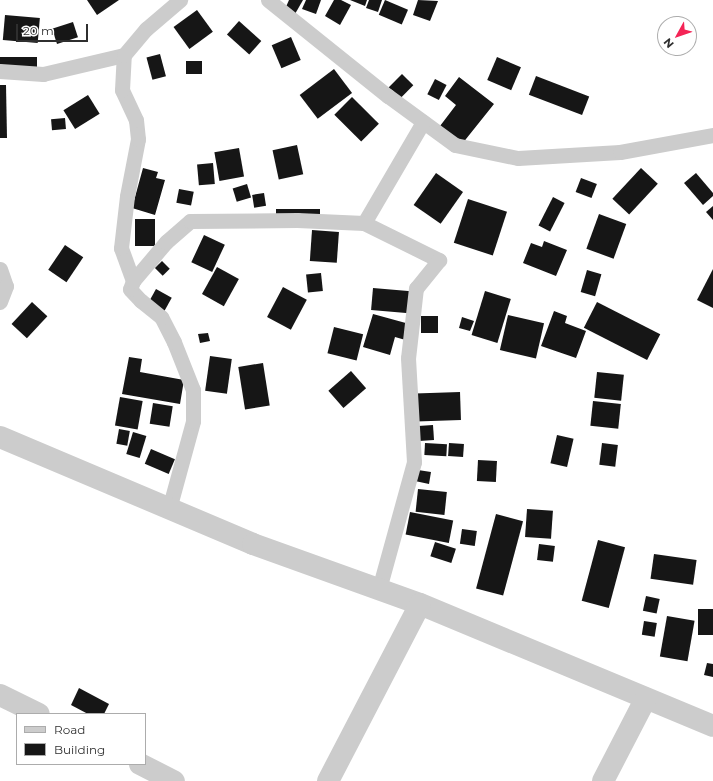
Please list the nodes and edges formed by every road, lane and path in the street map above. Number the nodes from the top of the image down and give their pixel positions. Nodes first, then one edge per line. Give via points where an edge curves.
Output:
1 (180, 0) edge
2 (268, 0) edge
3 (124, 55) junction
4 (0, 71) edge
5 (423, 122) junction
6 (713, 136) edge
7 (364, 223) junction
8 (0, 269) edge
9 (133, 281) junction
10 (0, 302) edge
11 (0, 437) edge
12 (170, 509) junction
13 (379, 589) junction
14 (420, 604) junction
15 (0, 695) edge
16 (646, 698) junction
17 (37, 713) edge
18 (713, 726) edge
19 (142, 765) edge
20 (174, 781) edge
21 (328, 781) edge
22 (603, 781) edge

1 - 3 lane via 146,29
2 - 5 lane
3 - 4 lane via 43,74
3 - 9 lane via 122,90 136,120 138,139 120,248
5 - 6 lane via 455,145 518,158 620,152
5 - 7 lane
7 - 9 lane via 297,220 190,221 166,242
7 - 13 lane via 439,260 416,288 408,358 414,462
8 - 10 lane via 6,286
9 - 12 lane via 130,289 140,301 161,317 193,390 193,421
11 - 12 street
12 - 13 street via 253,544
13 - 14 street
14 - 16 street
14 - 21 street
15 - 17 street
16 - 18 street
16 - 22 street
19 - 20 street

